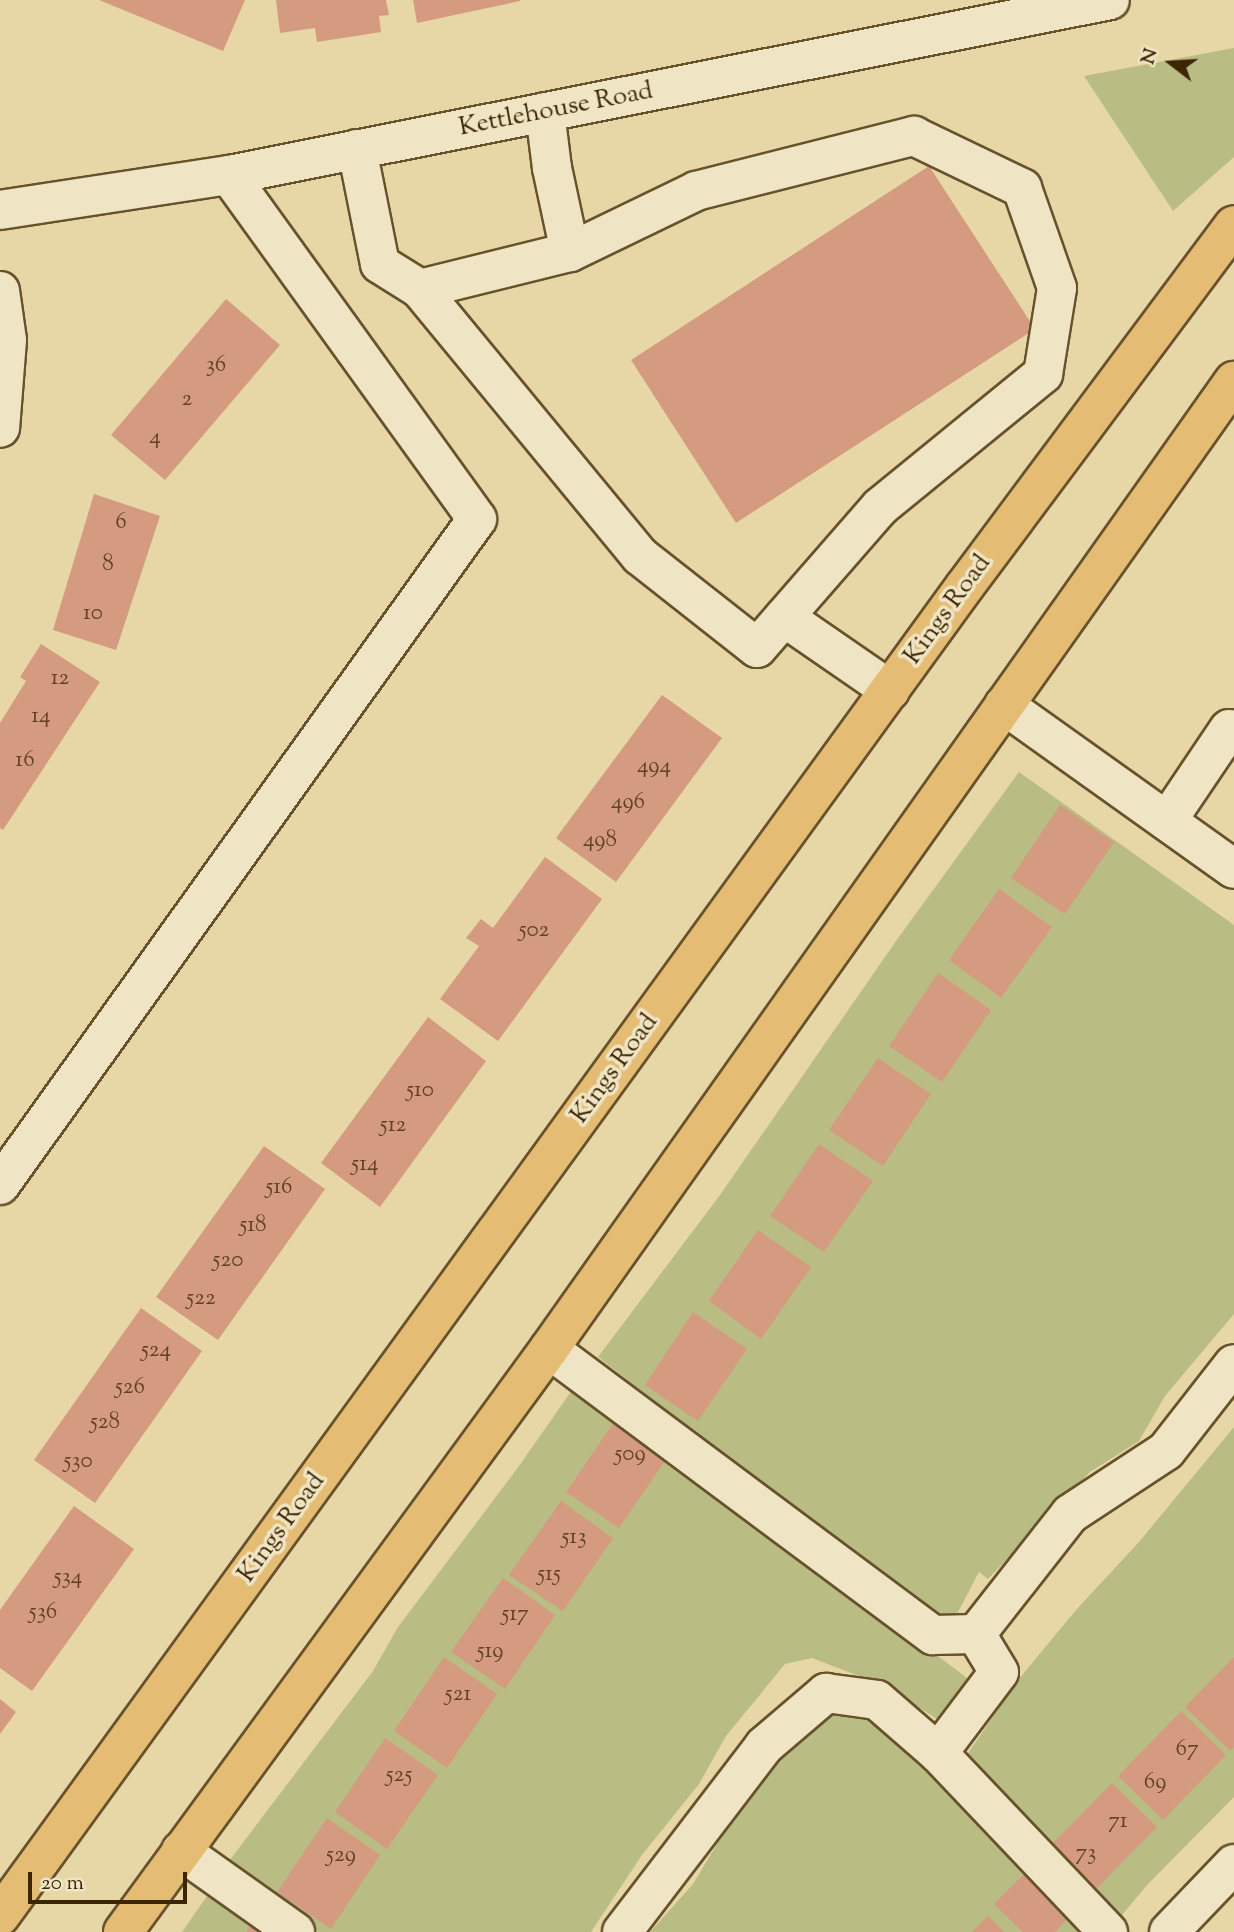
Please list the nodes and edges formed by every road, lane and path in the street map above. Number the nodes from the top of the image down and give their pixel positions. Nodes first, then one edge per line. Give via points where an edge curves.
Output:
1 (1110, 0) edge
2 (545, 112) junction
3 (357, 149) junction
4 (229, 175) junction
5 (0, 210) edge
6 (1234, 225) edge
7 (570, 252) junction
8 (420, 289) junction
9 (0, 291) edge
10 (1234, 381) edge
11 (0, 428) edge
12 (784, 617) junction
13 (890, 690) junction
14 (1004, 705) junction
15 (1229, 729) dead end
16 (1167, 821) junction
17 (1234, 869) edge
18 (0, 1185) edge
19 (549, 1349) junction
20 (1234, 1364) edge
21 (976, 1634) junction
22 (938, 1754) junction
23 (181, 1851) junction
24 (1234, 1864) edge
25 (0, 1916) edge
26 (123, 1932) edge
27 (295, 1932) edge
28 (622, 1932) edge
29 (1108, 1932) edge
30 (1169, 1932) edge

1 - 2 street, Kettlehouse Road
2 - 3 street, Kettlehouse Road
2 - 7 street
3 - 4 street, Kettlehouse Road
3 - 8 street via 380,264
4 - 5 street, Kettlehouse Road
4 - 18 street via 477,519
6 - 13 main road, Kings Road
7 - 8 street
7 - 12 street via 696,191 914,136 1022,188 1056,288 1043,374 880,507
8 - 12 street via 640,556 757,648
9 - 11 street via 7,340
10 - 14 main road
12 - 13 street
13 - 25 main road, Kings Road
14 - 16 street
14 - 19 main road
15 - 16 street
16 - 17 street
19 - 21 street via 933,1635
19 - 23 main road
20 - 21 street via 1166,1451 1070,1514
21 - 22 street via 999,1671
22 - 28 street via 877,1700 826,1693 764,1746
22 - 29 street
23 - 26 main road
23 - 27 street
24 - 30 street

